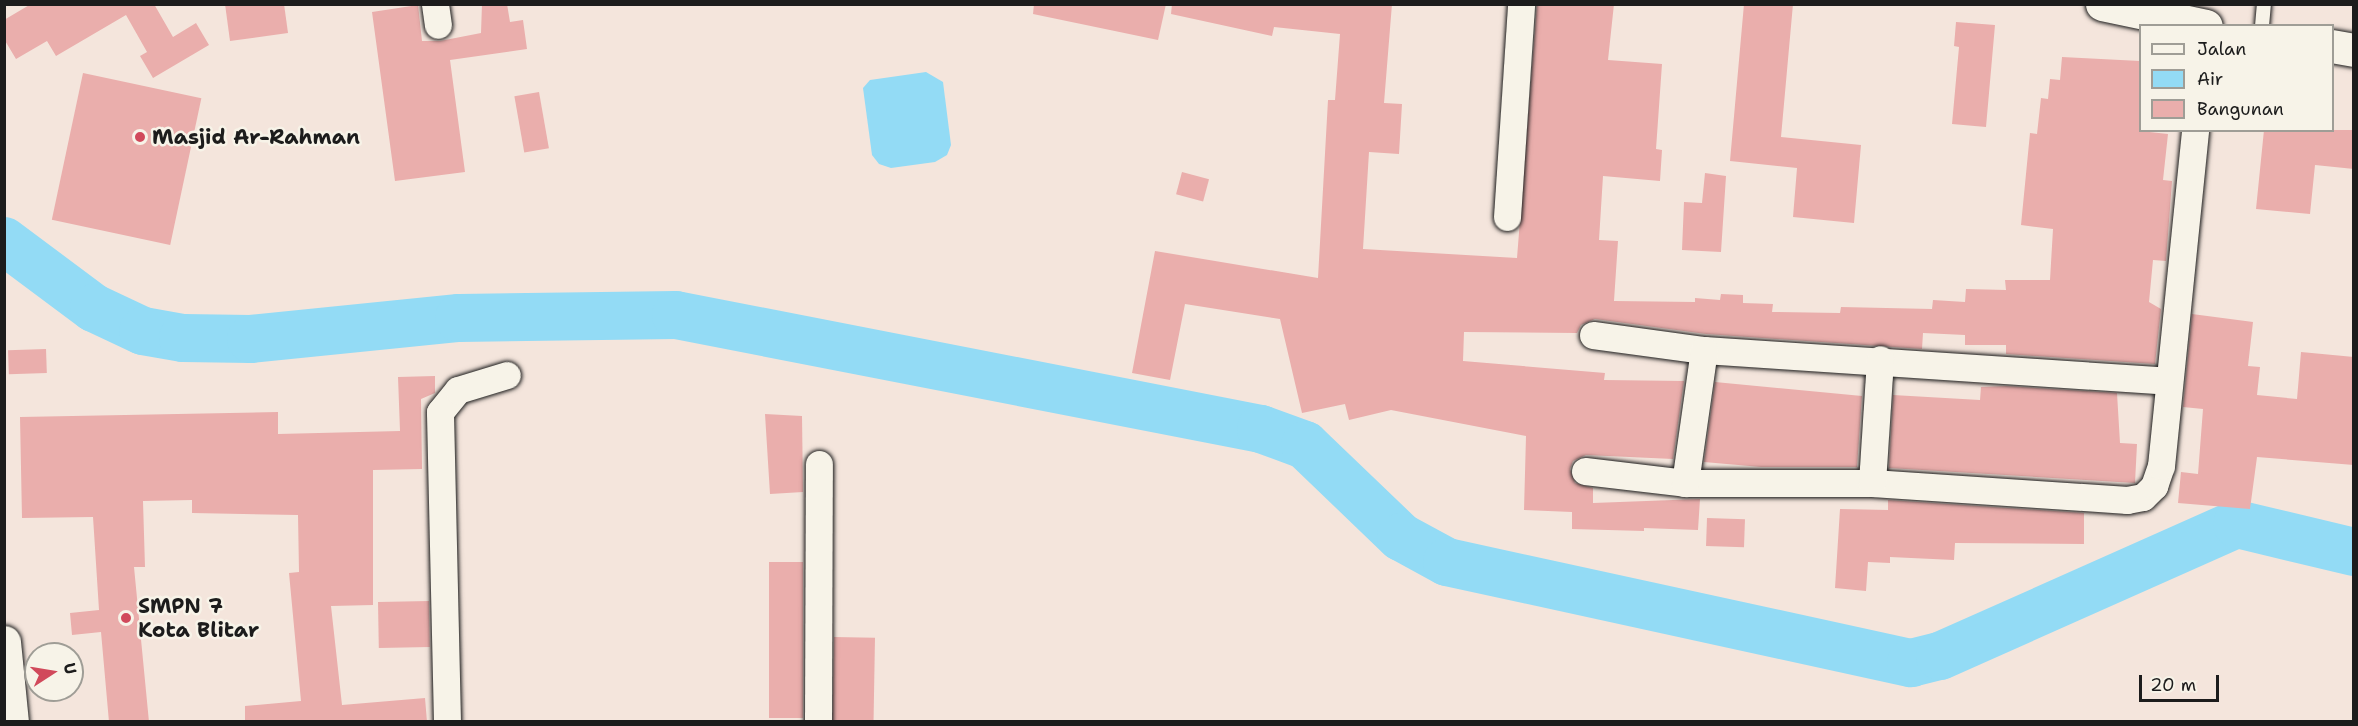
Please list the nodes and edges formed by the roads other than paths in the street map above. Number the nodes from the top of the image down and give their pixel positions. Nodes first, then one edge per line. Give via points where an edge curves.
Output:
1 (1521, 4) edge
2 (2102, 4) edge
3 (2264, 4) edge
4 (2197, 24) edge
5 (2262, 24) edge
6 (2334, 46) edge
7 (2354, 50) edge
8 (2195, 132) edge
9 (1507, 217) dead end
10 (1593, 335) dead end
11 (1704, 350) junction
12 (1880, 359) junction
13 (507, 375) dead end
14 (2168, 381) junction
15 (819, 464) dead end
16 (1585, 471) dead end
17 (1685, 483) junction
18 (1872, 483) junction
19 (4, 642) edge
20 (12, 722) edge
21 (447, 722) edge
22 (818, 722) edge

1 - 9 street
2 - 4 main road
3 - 5 lane
6 - 7 main road
8 - 14 street
10 - 11 street
11 - 12 street
11 - 17 street
12 - 14 street
12 - 18 street
13 - 21 street via 458,390 440,412
14 - 18 street via 2161,466 2154,486 2142,496 2127,500
15 - 22 street
16 - 17 street
17 - 18 street
19 - 20 main road

